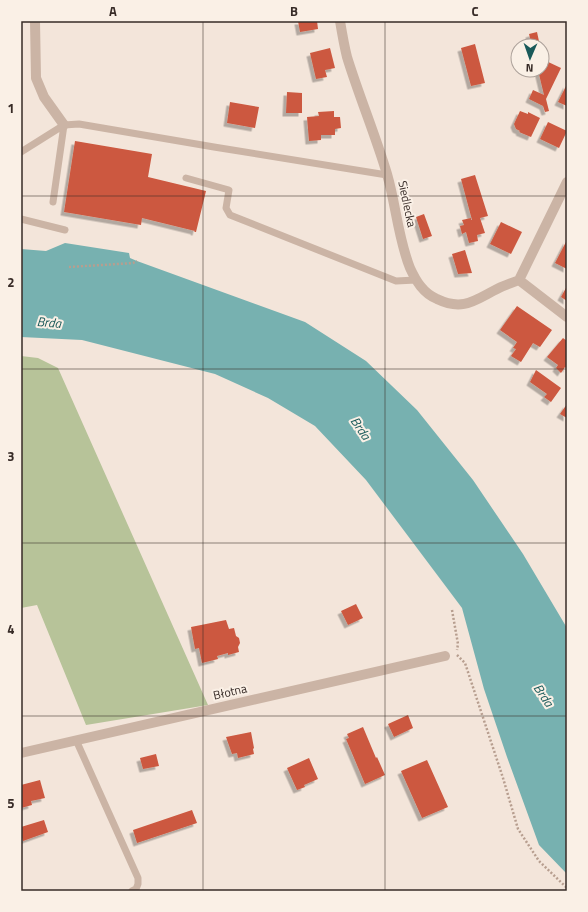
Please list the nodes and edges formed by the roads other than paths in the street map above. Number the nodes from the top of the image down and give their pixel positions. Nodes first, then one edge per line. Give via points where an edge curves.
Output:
1 (35, 21) edge
2 (340, 21) edge
3 (64, 125) junction
4 (21, 152) edge
5 (387, 175) junction
6 (186, 178) dead end
7 (567, 182) edge
8 (53, 202) dead end
9 (21, 219) edge
10 (65, 230) dead end
11 (416, 280) junction
12 (518, 280) junction
13 (567, 317) edge
14 (445, 656) road end
15 (76, 740) junction
16 (21, 753) edge
17 (132, 891) edge

1 - 3 street via 36,78 44,97
2 - 5 street, Siedlecka via 347,55
3 - 4 lane
3 - 5 lane via 80,124
3 - 8 lane
5 - 11 street, Siedlecka via 402,242
6 - 11 lane via 229,190 226,208 230,215 396,281
7 - 12 street
9 - 10 lane
11 - 12 street, Siedlecka via 423,290 436,299 461,304 469,303
12 - 13 street
14 - 15 street, Błotna
15 - 16 street, Błotna
15 - 17 lane via 138,878 136,889

